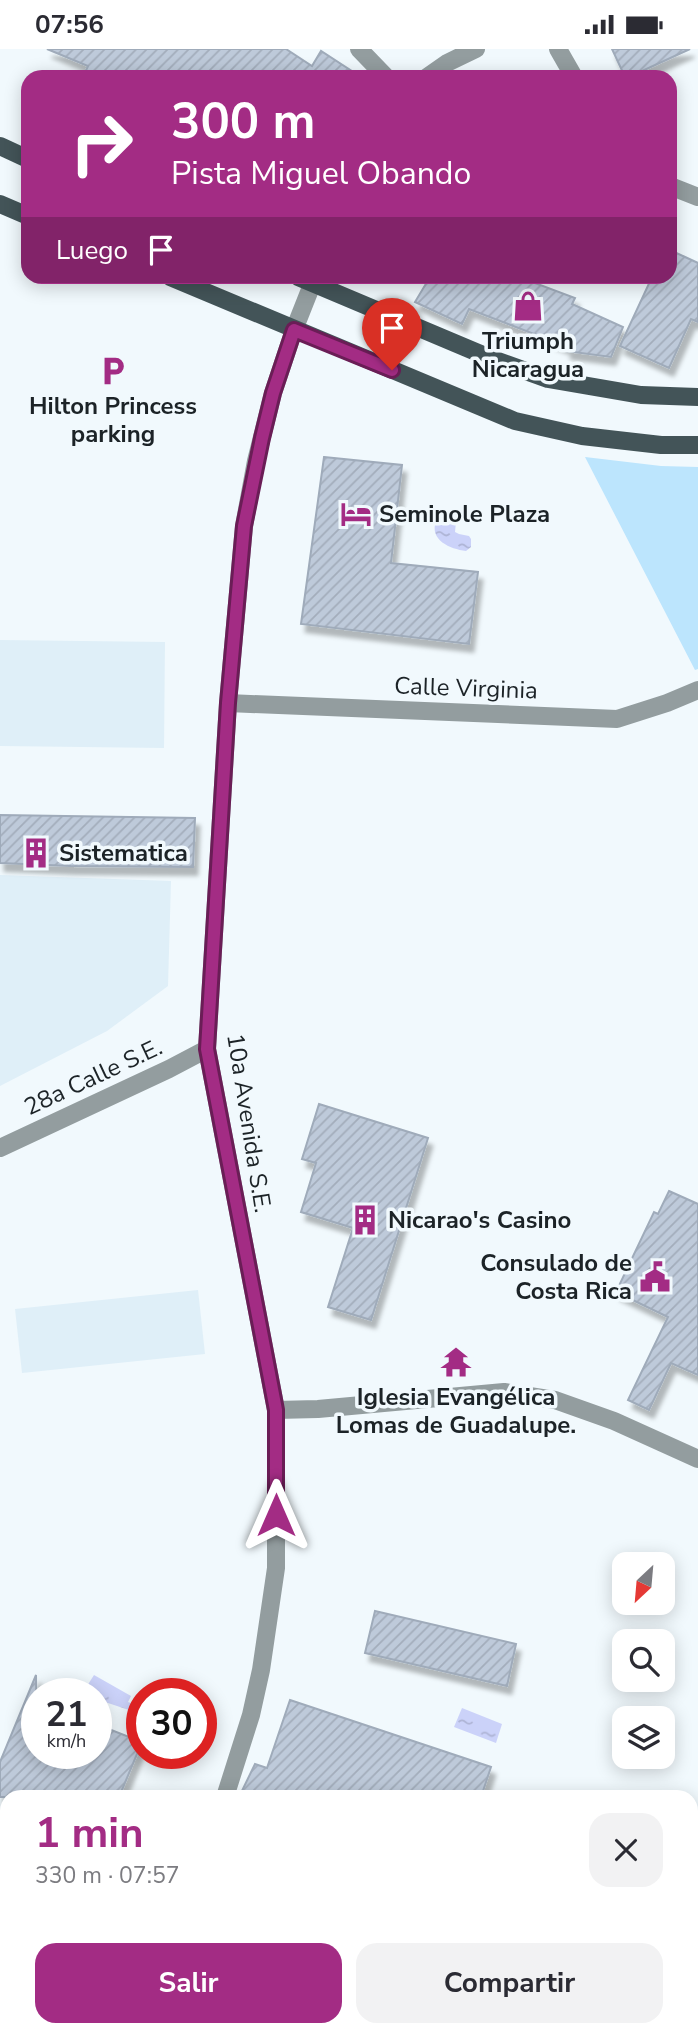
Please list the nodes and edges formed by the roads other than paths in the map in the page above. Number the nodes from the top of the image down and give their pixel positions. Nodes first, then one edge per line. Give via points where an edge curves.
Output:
1 (359, 49) edge
2 (476, 49) edge
3 (558, 49) edge
4 (379, 70) edge
5 (437, 70) edge
6 (570, 70) edge
7 (0, 146) edge
8 (21, 156) edge
9 (677, 189) edge
10 (698, 197) edge
11 (0, 204) edge
12 (21, 213) edge
13 (186, 284) edge
14 (307, 284) edge
15 (320, 284) edge
16 (294, 330) junction
17 (698, 397) edge
18 (698, 445) edge
19 (698, 690) edge
20 (228, 703) junction
21 (207, 1049) junction
22 (0, 1148) edge
23 (276, 1410) junction
24 (698, 1459) edge
25 (227, 1790) edge

1 - 4 street
2 - 5 street
3 - 6 street
7 - 8 main road
9 - 10 street
11 - 12 main road
13 - 16 main road
14 - 16 street, 10a Avenida S.E.
15 - 17 main road via 548,379 640,395
16 - 18 main road via 515,421 582,436
16 - 20 street, 10a Avenida S.E. via 273,393 244,526
19 - 20 street, Calle Virginia via 617,719
20 - 21 street, 10a Avenida S.E.
21 - 22 street, 28a Calle S.E.
21 - 23 street, 10a Avenida S.E.
23 - 24 street via 504,1392 555,1400
23 - 25 street, 10a Avenida S.E. via 276,1568 261,1669

